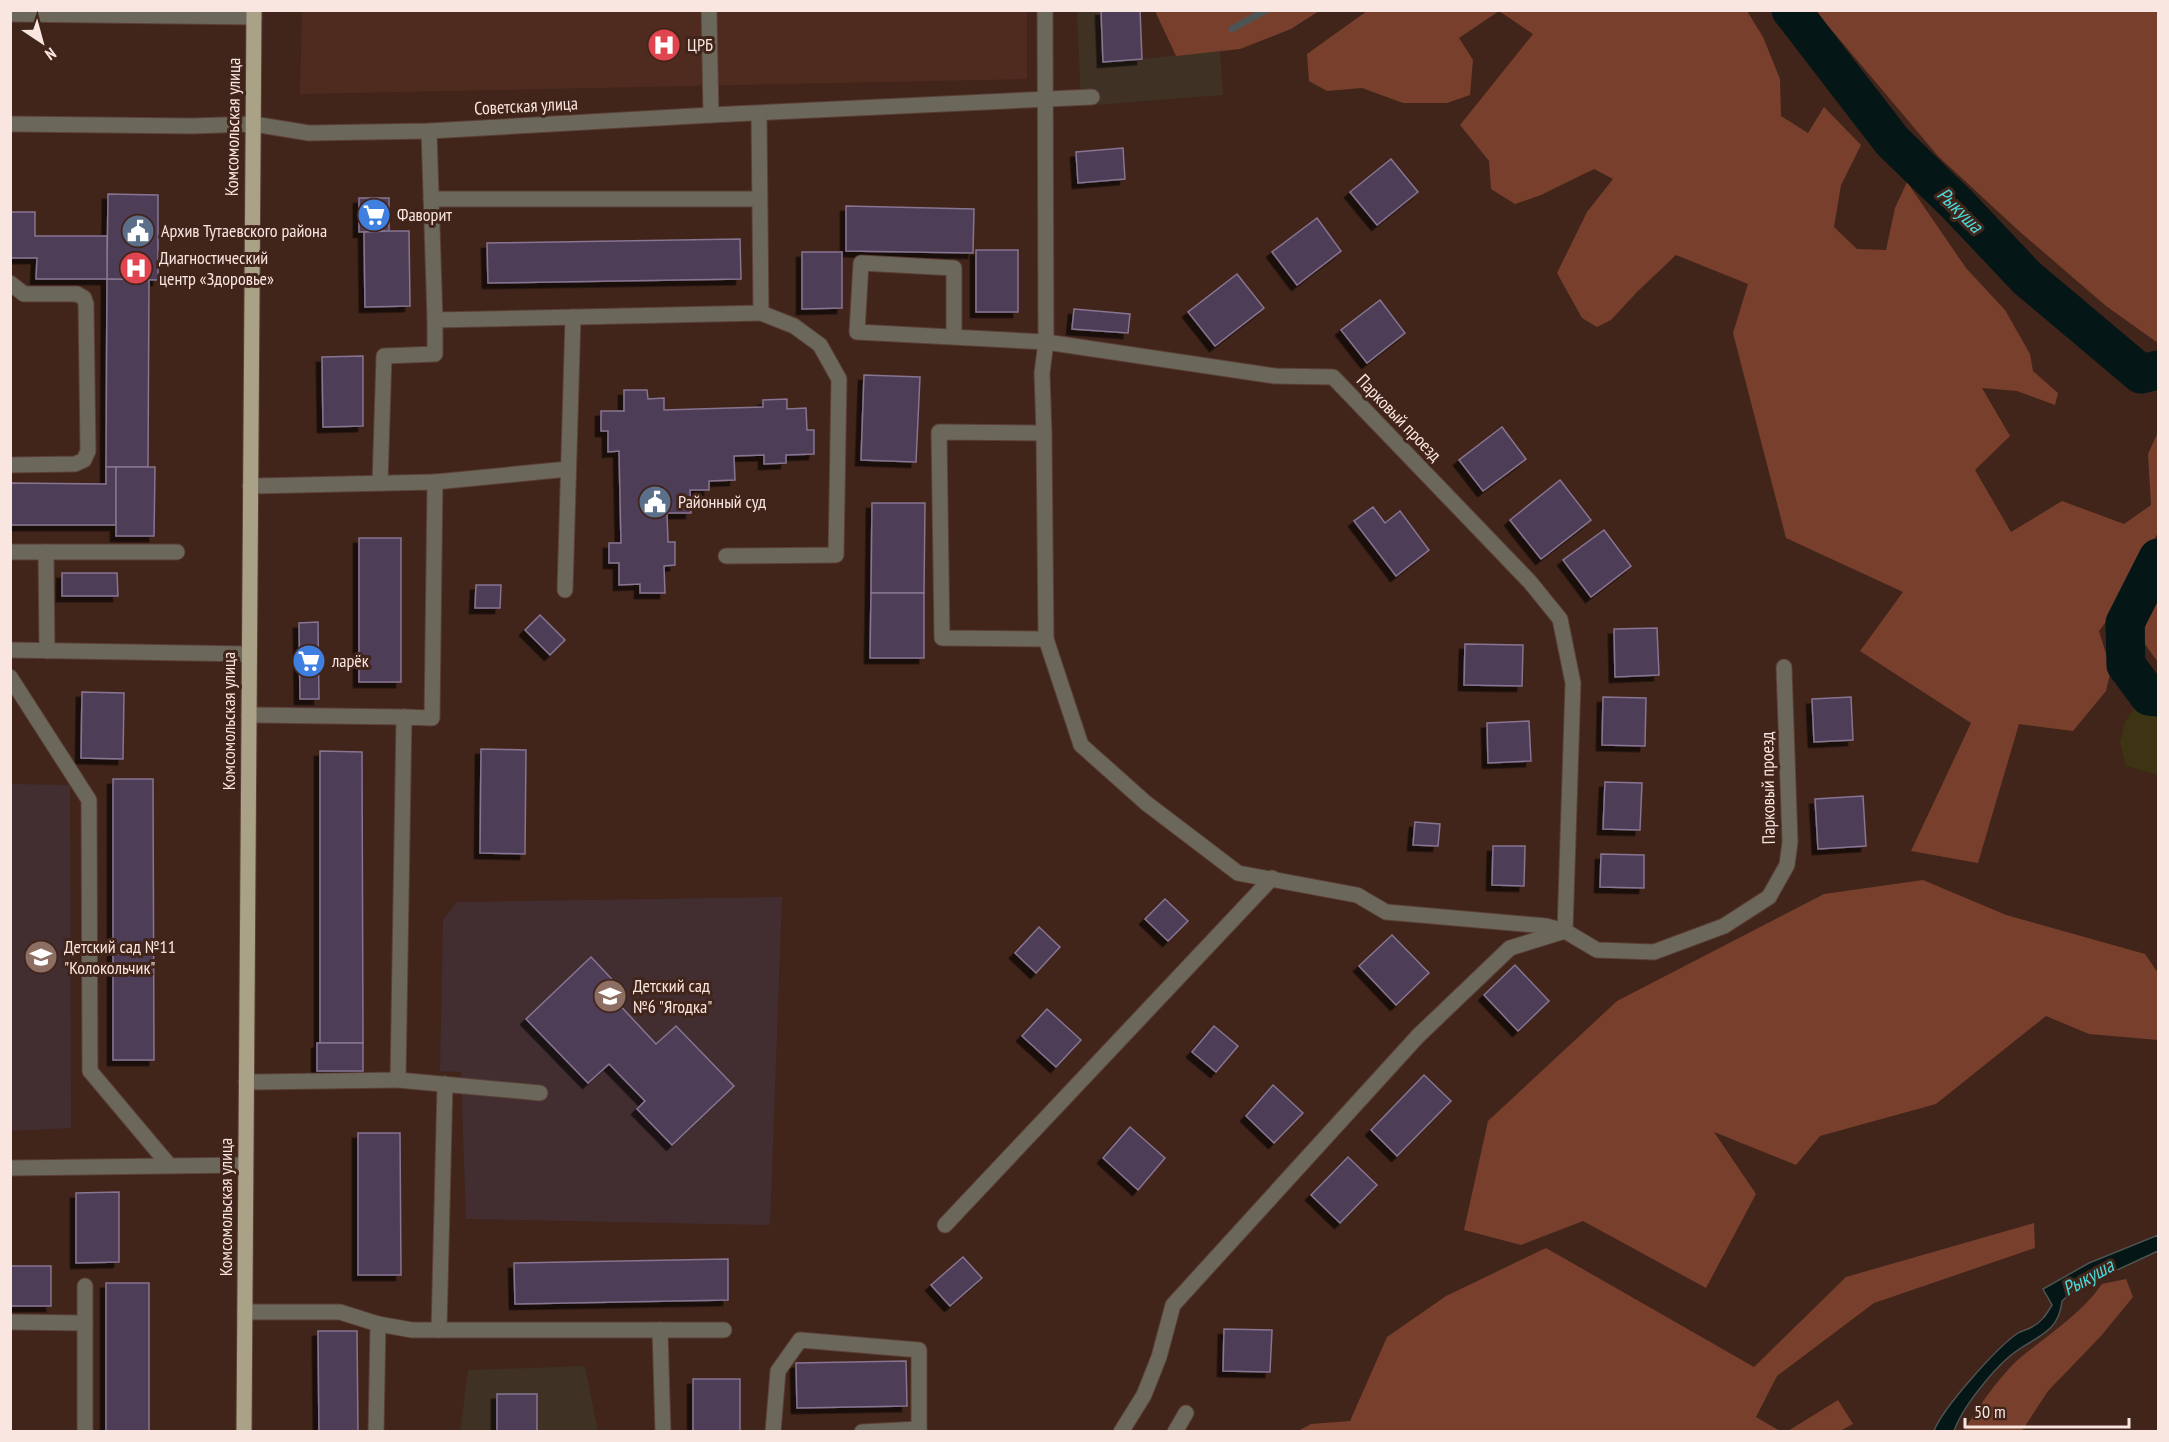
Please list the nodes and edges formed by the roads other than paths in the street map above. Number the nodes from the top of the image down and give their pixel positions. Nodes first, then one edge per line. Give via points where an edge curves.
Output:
1 (709, 10) edge
2 (1045, 10) edge
3 (10, 14) edge
4 (254, 14) edge
5 (1092, 98) dead end
6 (1045, 101) junction
7 (759, 114) junction
8 (711, 115) junction
9 (10, 124) edge
10 (253, 124) junction
11 (429, 131) junction
12 (431, 199) junction
13 (759, 199) junction
14 (10, 283) edge
15 (761, 313) junction
16 (573, 317) junction
17 (435, 320) junction
18 (954, 337) junction
19 (1046, 342) junction
20 (1044, 433) junction
21 (10, 465) edge
22 (568, 469) junction
23 (435, 482) junction
24 (380, 483) junction
25 (250, 486) junction
26 (10, 552) edge
27 (46, 552) junction
28 (177, 552) dead end
29 (726, 556) dead end
30 (565, 590) dead end
31 (1046, 639) junction
32 (10, 650) edge
33 (47, 651) junction
34 (249, 654) junction
35 (1784, 667) dead end
36 (10, 677) edge
37 (249, 715) junction
38 (404, 717) junction
39 (1272, 879) junction
40 (1565, 931) junction
41 (398, 1080) junction
42 (246, 1082) junction
43 (445, 1084) junction
44 (540, 1093) dead end
45 (169, 1165) junction
46 (245, 1165) junction
47 (10, 1168) edge
48 (945, 1225) dead end
49 (85, 1286) dead end
50 (244, 1312) junction
51 (10, 1322) edge
52 (86, 1323) junction
53 (378, 1324) junction
54 (439, 1330) junction
55 (660, 1330) junction
56 (724, 1330) dead end
57 (1186, 1413) dead end
58 (919, 1430) edge
59 (85, 1431) edge
60 (244, 1431) edge
61 (376, 1431) edge
62 (663, 1431) edge
63 (773, 1431) edge
64 (862, 1431) edge
65 (1121, 1431) edge
66 (1175, 1431) edge

1 - 8 street
2 - 6 street
3 - 4 street
4 - 10 main road, Комсомольская улица
5 - 6 street, Советская улица
6 - 7 street, Советская улица
6 - 19 street
7 - 8 street, Советская улица
7 - 13 street
8 - 11 street, Советская улица
9 - 10 street, Советская улица
10 - 11 street, Советская улица via 309,133
10 - 25 main road, Комсомольская улица
11 - 12 street
12 - 13 street
12 - 17 street
13 - 15 street
14 - 21 street via 24,294 77,294 84,298 88,451 84,460 75,464
15 - 16 street
15 - 29 street via 794,326 820,345 839,380 836,555
16 - 17 street
16 - 22 street
17 - 24 street via 435,354 384,356
18 - 18 street, Парковый проезд via 857,332 861,263 954,268
18 - 19 street, Парковый проезд
19 - 20 street via 1042,373
19 - 40 street, Парковый проезд via 1275,376 1333,378 1530,582 1560,619 1573,683
20 - 31 street
20 - 31 street via 939,432 942,638
22 - 23 street
22 - 30 street
23 - 24 street
23 - 38 street via 432,718
24 - 25 street
25 - 34 main road, Комсомольская улица
26 - 27 street
27 - 28 street
27 - 33 street
31 - 39 street via 1081,745 1146,803 1238,873
32 - 33 street
33 - 34 street
34 - 37 main road, Комсомольская улица
35 - 40 street, Парковый проезд via 1790,842 1786,865 1769,897 1724,926 1654,952 1598,950
36 - 45 street via 89,800 90,1071
37 - 38 street
37 - 42 main road, Комсомольская улица
38 - 41 street
39 - 40 street, Парковый проезд via 1357,895 1386,912
39 - 48 street
40 - 65 street via 1510,948 1418,1036 1173,1305 1144,1395
41 - 42 street
41 - 43 street
42 - 46 main road, Комсомольская улица
43 - 44 street
43 - 54 street
45 - 46 street
45 - 47 street
46 - 50 main road, Комсомольская улица
49 - 52 street
50 - 53 street via 340,1312
50 - 60 main road, Комсомольская улица
51 - 52 street
52 - 59 street
53 - 54 street
53 - 61 street
54 - 55 street
55 - 56 street
55 - 62 street
57 - 66 street
58 - 63 street via 919,1350 800,1340 778,1371
58 - 64 street

